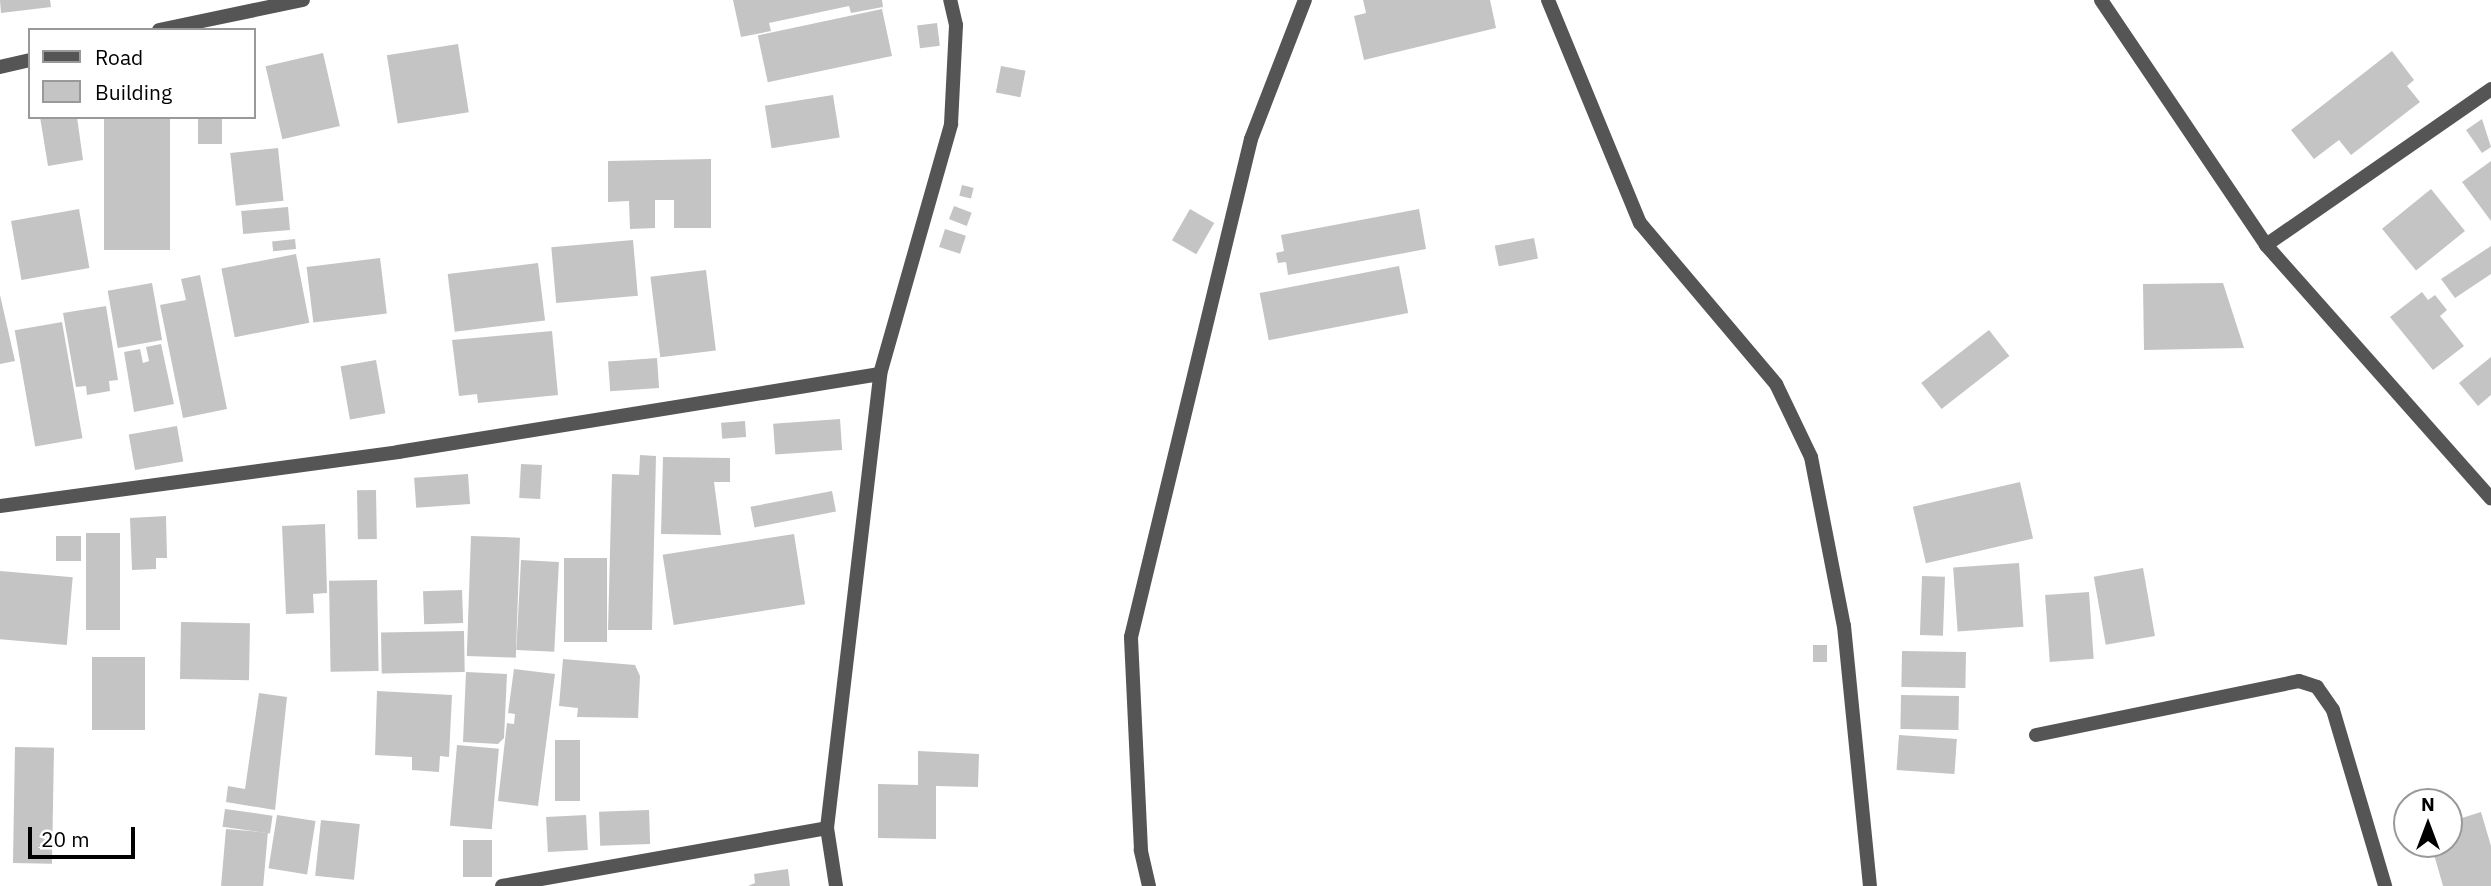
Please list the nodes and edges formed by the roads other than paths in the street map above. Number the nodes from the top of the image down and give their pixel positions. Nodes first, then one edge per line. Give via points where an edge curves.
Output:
1 (303, 0) edge
2 (950, 0) edge
3 (1305, 0) edge
4 (1548, 0) edge
5 (2101, 0) edge
6 (169, 28) edge
7 (28, 60) edge
8 (0, 67) edge
9 (2491, 89) edge
10 (2266, 245) junction
11 (880, 374) junction
12 (2491, 498) edge
13 (0, 506) edge
14 (2036, 735) dead end
15 (827, 828) junction
16 (502, 886) edge
17 (836, 886) edge
18 (1149, 886) edge
19 (1870, 886) edge
20 (2385, 886) edge

1 - 6 street
2 - 11 street via 956,25 951,124
3 - 18 street via 1251,139 1130,637 1140,850
4 - 19 street via 1640,223 1776,384 1811,457 1844,626
5 - 10 street
7 - 8 street
9 - 10 street
10 - 12 street
11 - 13 street via 398,452
11 - 15 street
14 - 20 street via 2299,681 2317,687 2333,710
15 - 16 street
15 - 17 street

